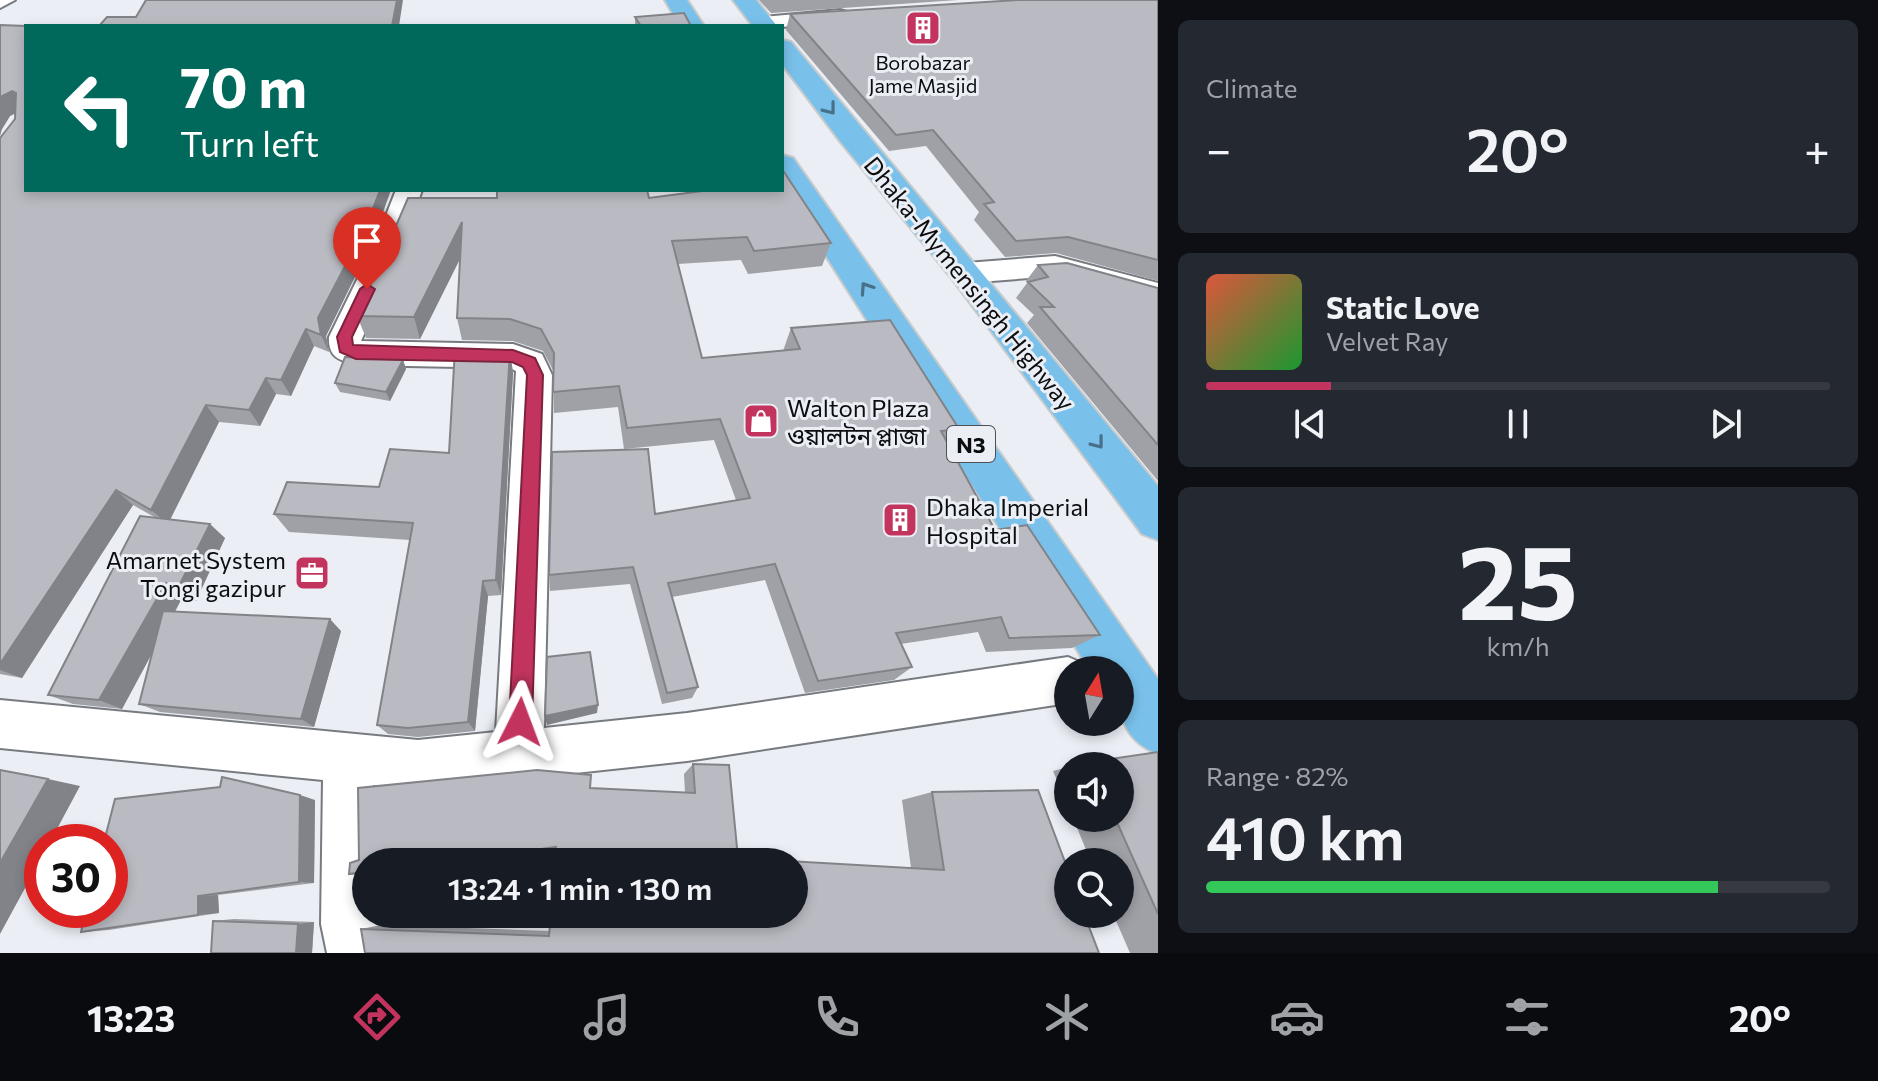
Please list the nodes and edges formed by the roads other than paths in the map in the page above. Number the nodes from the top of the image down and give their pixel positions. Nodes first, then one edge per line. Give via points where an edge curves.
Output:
1 (676, 0) edge
2 (744, 0) edge
3 (856, 15) edge
4 (691, 24) edge
5 (764, 24) edge
6 (784, 29) edge
7 (784, 50) edge
8 (784, 167) edge
9 (408, 192) edge
10 (966, 273) junction
11 (1158, 294) edge
12 (1158, 520) edge
13 (1110, 656) edge
14 (1054, 682) edge
15 (1134, 691) edge
16 (0, 724) edge
17 (1158, 726) edge
18 (519, 753) junction
19 (348, 759) junction
20 (355, 953) edge

1 - 4 highway
2 - 5 highway, Dhaka-Mymensingh Highway
3 - 6 street
7 -> 10 highway, Dhaka-Mymensingh Highway
13 -> 8 highway, N3
9 - 18 street via 345,337 345,348 356,353 513,356 530,363 535,375
10 - 11 street via 1055,266
10 -> 12 highway, Dhaka-Mymensingh Highway
14 - 18 street via 687,737
15 - 17 highway, N3
16 - 19 street
18 - 19 street via 418,765
19 - 20 street via 349,924

